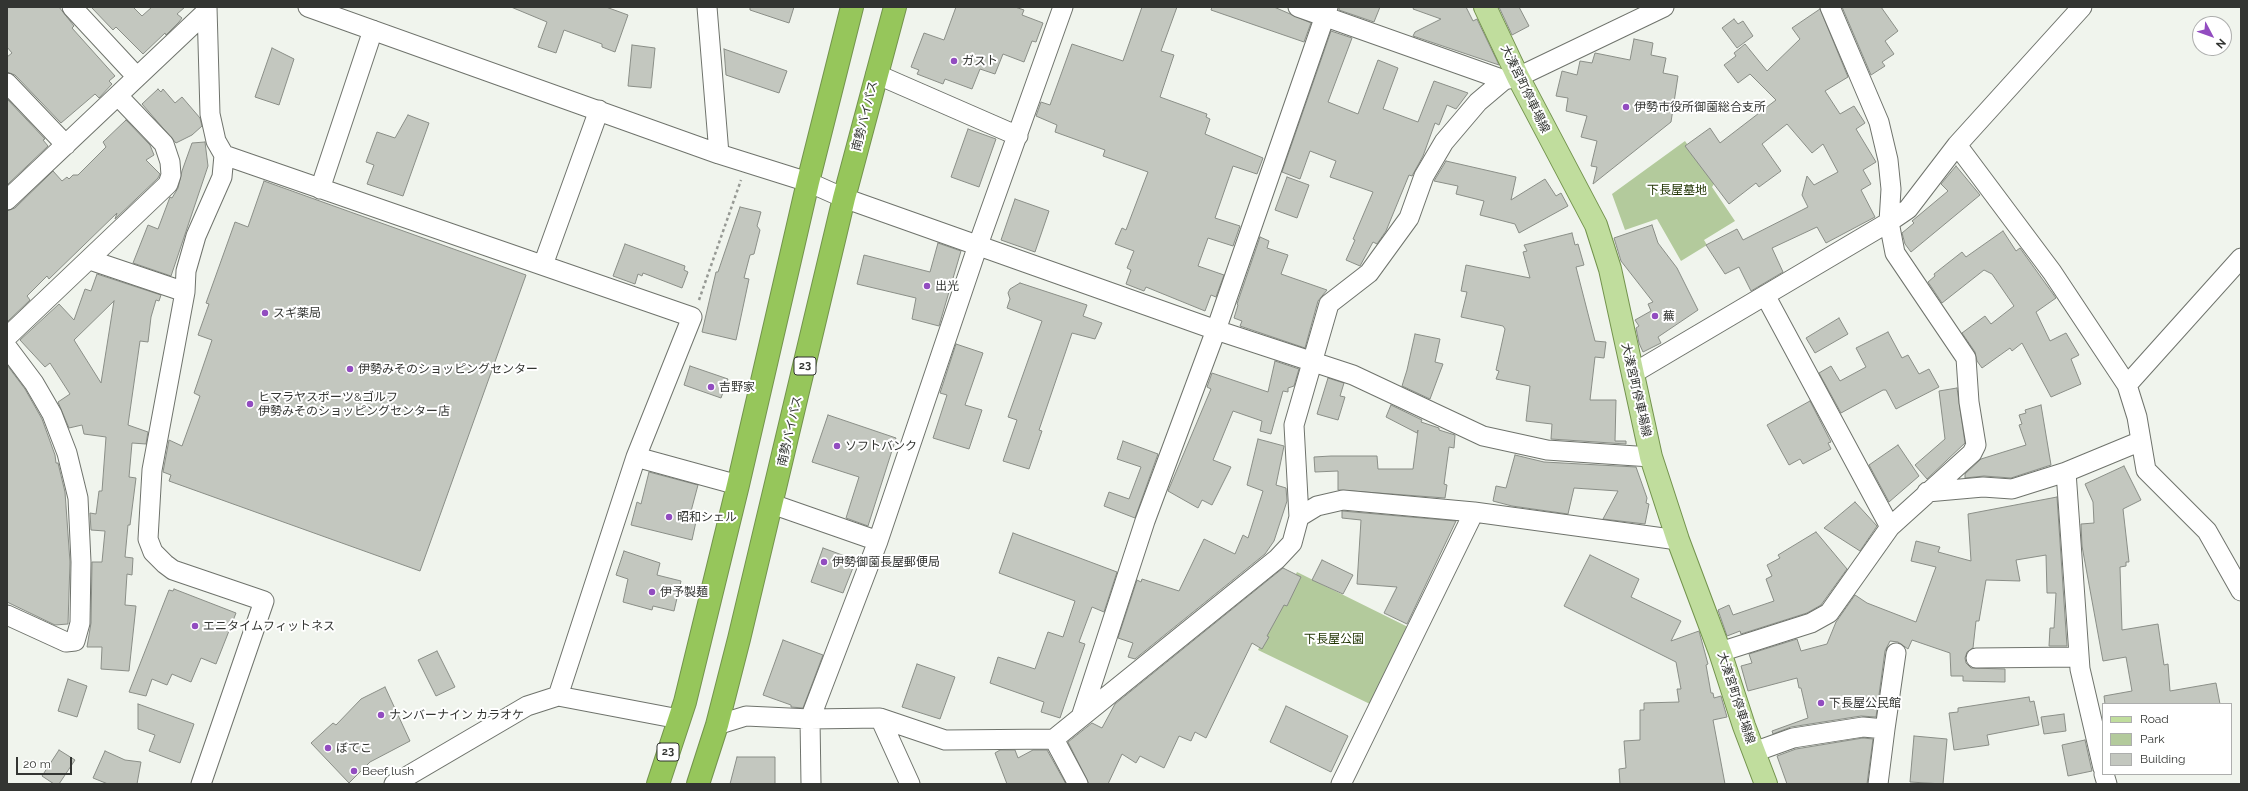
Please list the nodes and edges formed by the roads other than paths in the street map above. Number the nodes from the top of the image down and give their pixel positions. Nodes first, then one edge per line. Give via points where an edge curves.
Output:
1 (72, 7) edge
2 (308, 7) edge
3 (707, 7) edge
4 (852, 7) edge
5 (895, 7) edge
6 (1063, 7) edge
7 (1298, 7) edge
8 (1485, 7) edge
9 (1830, 7) edge
10 (2082, 7) edge
11 (206, 8) edge
12 (1652, 10) edge
13 (1327, 11) edge
14 (373, 30) junction
15 (876, 74) junction
16 (137, 78) junction
17 (1511, 78) junction
18 (7, 83) edge
19 (118, 96) junction
20 (599, 110) junction
21 (1018, 136) junction
22 (66, 145) junction
23 (1957, 145) junction
24 (719, 154) junction
25 (224, 155) junction
26 (808, 182) junction
27 (320, 189) junction
28 (844, 198) junction
29 (7, 200) edge
30 (1889, 222) junction
31 (978, 245) junction
32 (2241, 258) edge
33 (90, 260) junction
34 (543, 265) junction
35 (185, 292) junction
36 (1765, 295) junction
37 (1216, 330) junction
38 (7, 337) edge
39 (7, 347) edge
40 (1313, 362) junction
41 (1632, 374) junction
42 (2127, 386) junction
43 (2141, 441) junction
44 (636, 457) junction
45 (1651, 457) junction
46 (2066, 472) junction
47 (738, 484) junction
48 (1927, 492) junction
49 (772, 504) junction
50 (1474, 512) junction
51 (1299, 518) junction
52 (1890, 527) junction
53 (1678, 540) junction
54 (878, 541) junction
55 (2241, 590) edge
56 (7, 615) edge
57 (1720, 652) junction
58 (1896, 653) dead end
59 (1976, 658) dead end
60 (2079, 658) junction
61 (558, 696) junction
62 (1082, 714) junction
63 (880, 718) junction
64 (679, 719) junction
65 (810, 719) junction
66 (717, 725) junction
67 (1885, 729) junction
68 (1054, 739) junction
69 (1754, 752) junction
70 (2102, 764) edge
71 (201, 784) edge
72 (394, 784) edge
73 (658, 784) edge
74 (698, 784) edge
75 (811, 784) edge
76 (910, 784) edge
77 (1078, 784) edge
78 (1341, 784) edge
79 (1766, 784) edge
80 (1878, 784) edge

1 - 16 street
2 - 14 street
3 - 24 street
4 - 26 highway, 23
5 - 15 highway, 南勢バイパス / 23
6 - 21 street
7 - 13 street
8 - 17 main road, 大湊宮町停車場線
9 - 30 street via 1879,122 1888,160 1891,190
10 - 23 street
11 - 16 street
11 - 25 street via 210,114 216,141
12 - 17 street
13 - 17 street
13 - 37 street
14 - 20 street
14 - 27 street
15 - 21 street
15 - 28 highway, 南勢バイパス / 23
16 - 19 street
17 - 40 street via 1478,102 1444,142 1424,176 1409,218 1369,273 1329,304
17 - 41 main road, 大湊宮町停車場線 via 1596,225 1610,268
18 - 22 street
19 - 22 street
19 - 33 street via 164,144 171,175 161,192
20 - 24 street
20 - 34 street
21 - 31 street
22 - 29 street
23 - 30 street via 1908,209
23 - 42 street via 2052,272
24 - 26 street
25 - 27 street
25 - 35 street via 222,177 196,236 186,272
26 - 28 street
26 - 47 highway, 23
27 - 34 street
28 - 31 street
28 - 49 highway, 南勢バイパス / 23
30 - 36 street
30 - 48 street via 1895,253 1966,358 1969,402 1976,445 1972,453
31 - 37 street
31 - 54 street
32 - 42 street
33 - 35 street
33 - 38 street
34 - 44 street via 692,317
35 - 71 street via 152,470 148,539 153,552 173,570 264,601
36 - 41 street
36 - 52 street
37 - 40 street
37 - 62 street via 1145,521
39 - 56 street via 34,383 52,414 68,453 78,498 81,562 80,623 75,641 66,642
40 - 45 street via 1353,375 1484,436 1547,450
40 - 51 street via 1294,425
41 - 45 main road, 大湊宮町停車場線
42 - 43 street
43 - 46 street
43 - 55 street via 2146,470 2206,531
44 - 47 street
44 - 61 street
45 - 53 main road, 大湊宮町停車場線
46 - 48 street via 2012,489 1983,487
46 - 60 street
47 - 64 highway, 23
48 - 52 street
49 - 54 street
49 - 66 highway, 南勢バイパス / 23
50 - 51 street via 1342,500 1317,506
50 - 53 street
50 - 78 street
51 - 62 street via 1292,543 1277,559
52 - 57 street via 1829,612 1811,623
53 - 57 main road, 大湊宮町停車場線
54 - 65 street
57 - 69 main road, 大湊宮町停車場線
58 - 67 street
59 - 60 street
60 - 70 street
61 - 64 street
61 - 72 street via 527,706
62 - 68 street
63 - 65 street
63 - 68 street via 945,740
63 - 76 street
64 - 73 highway, 23
65 - 66 street via 746,716
65 - 75 street
66 - 74 highway, 南勢バイパス / 23
67 - 69 street via 1863,727 1793,738
67 - 80 street
68 - 77 street
69 - 79 main road, 大湊宮町停車場線

